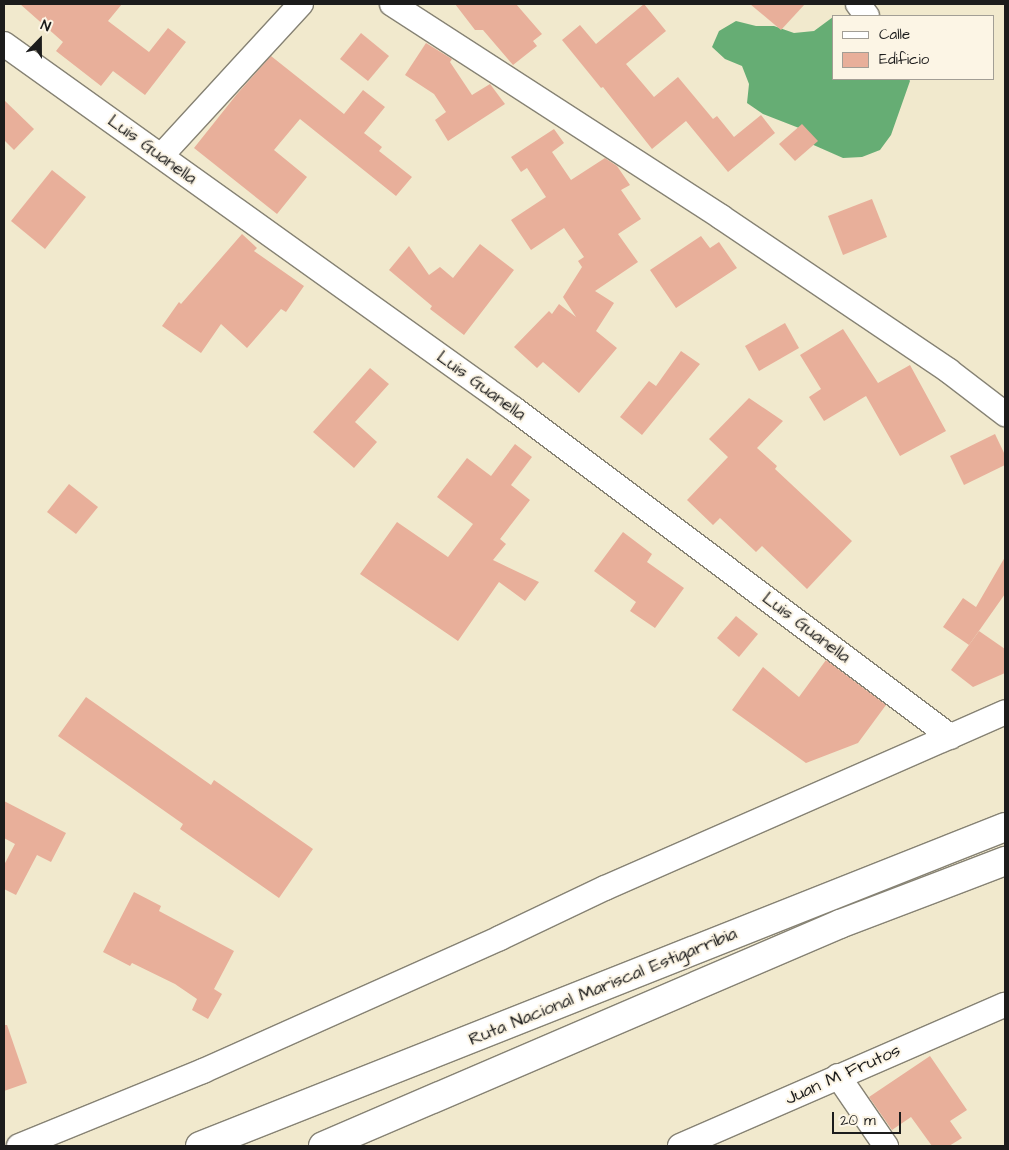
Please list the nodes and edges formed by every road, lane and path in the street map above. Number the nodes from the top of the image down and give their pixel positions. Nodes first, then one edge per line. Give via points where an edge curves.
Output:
1 (301, 4) edge
2 (392, 4) edge
3 (858, 4) edge
4 (866, 15) edge
5 (4, 44) edge
6 (161, 156) junction
7 (1005, 414) edge
8 (1005, 712) edge
9 (951, 737) junction
10 (1005, 827) edge
11 (1005, 861) edge
12 (1005, 1005) edge
13 (838, 1076) junction
14 (19, 1146) edge
15 (200, 1146) edge
16 (323, 1146) edge
17 (680, 1146) edge
18 (886, 1146) edge

1 - 6 street
2 - 7 street via 721,217 948,371
3 - 4 street
5 - 6 street, Luis Guanella
6 - 9 street, Luis Guanella via 514,409
8 - 9 street
9 - 14 street via 605,888 203,1071
10 - 15 highway, Ruta Nacional Mariscal Estigarribia
11 - 16 highway, Ruta Nacional Mariscal Estigarribia via 840,924
12 - 13 street, Juan M Frutos
13 - 17 street, Juan M Frutos
13 - 18 street

